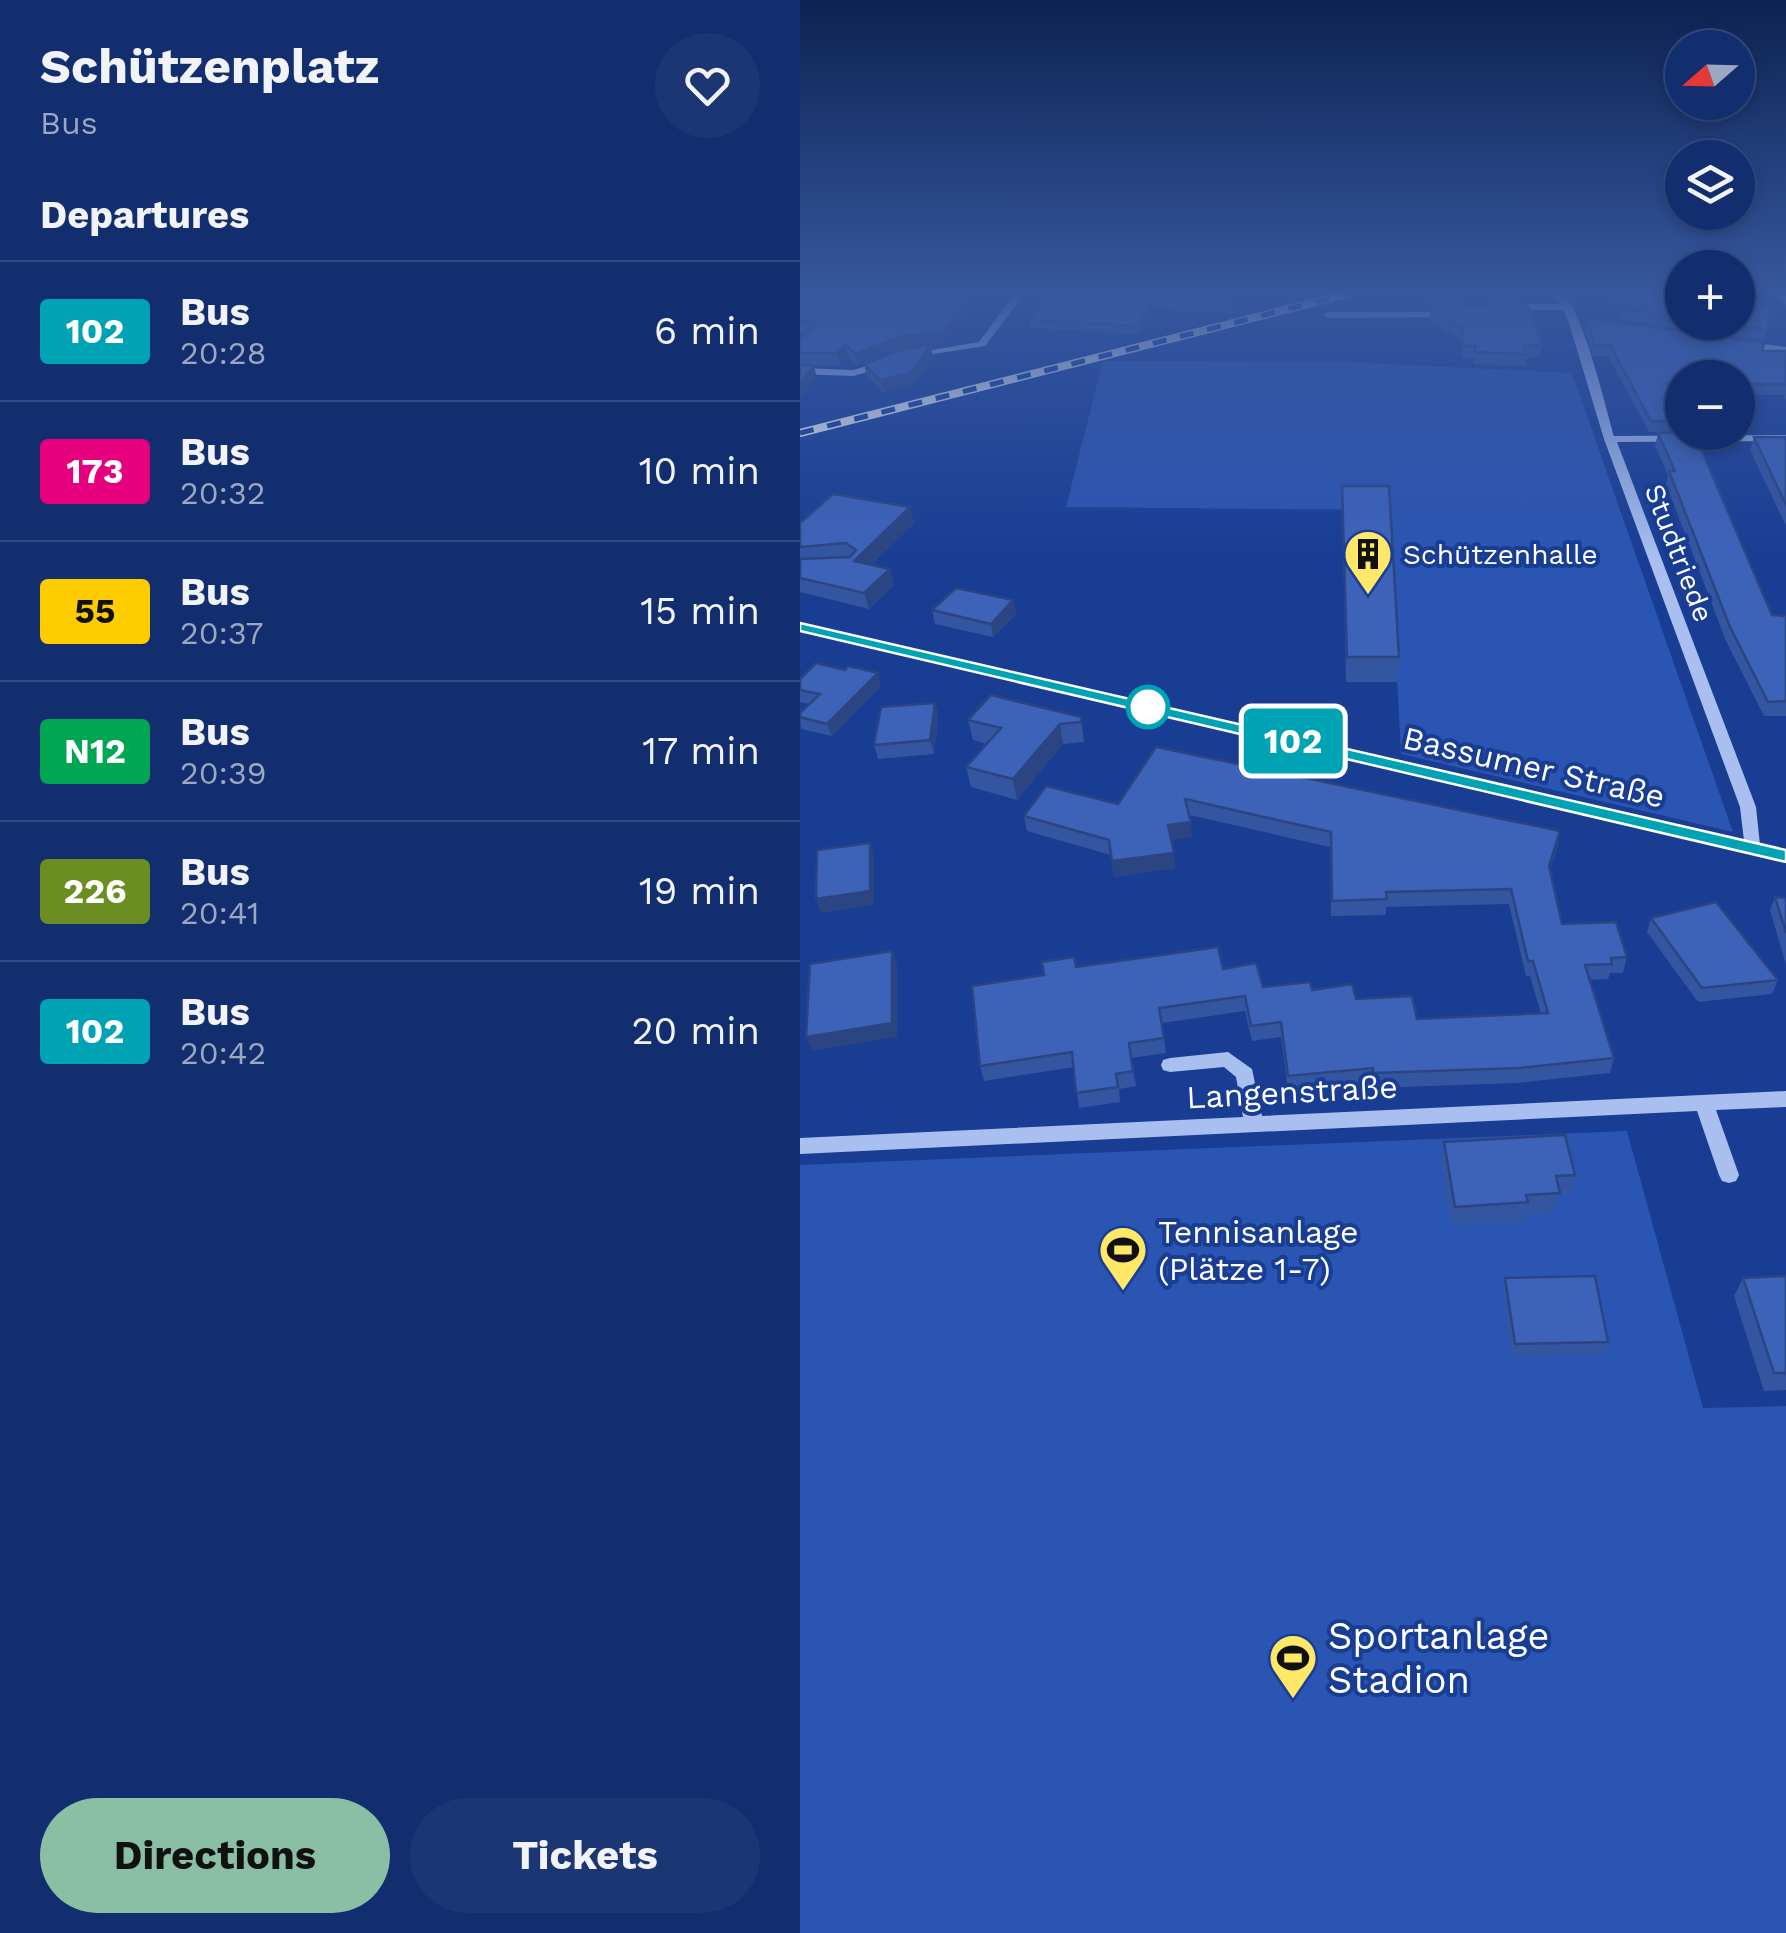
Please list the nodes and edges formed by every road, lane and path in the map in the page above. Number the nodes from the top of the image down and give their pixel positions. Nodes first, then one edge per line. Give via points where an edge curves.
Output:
1 (1591, 378) edge
2 (1786, 438) edge
3 (1610, 439) junction
4 (800, 628) edge
5 (1753, 849) junction
6 (1786, 856) edge
7 (1170, 1065) dead end
8 (1786, 1099) edge
9 (1704, 1102) junction
10 (1254, 1124) junction
11 (800, 1146) edge
12 (1729, 1175) dead end

1 - 3 street, Studtriede
2 - 3 street
3 - 5 street, Studtriede via 1748,806
4 - 5 street, Bassumer Straße
5 - 6 street, Bassumer Straße
7 - 10 street via 1228,1059 1245,1074
8 - 9 street, Langenstraße
9 - 10 street, Langenstraße
9 - 12 street
10 - 11 street, Langenstraße

